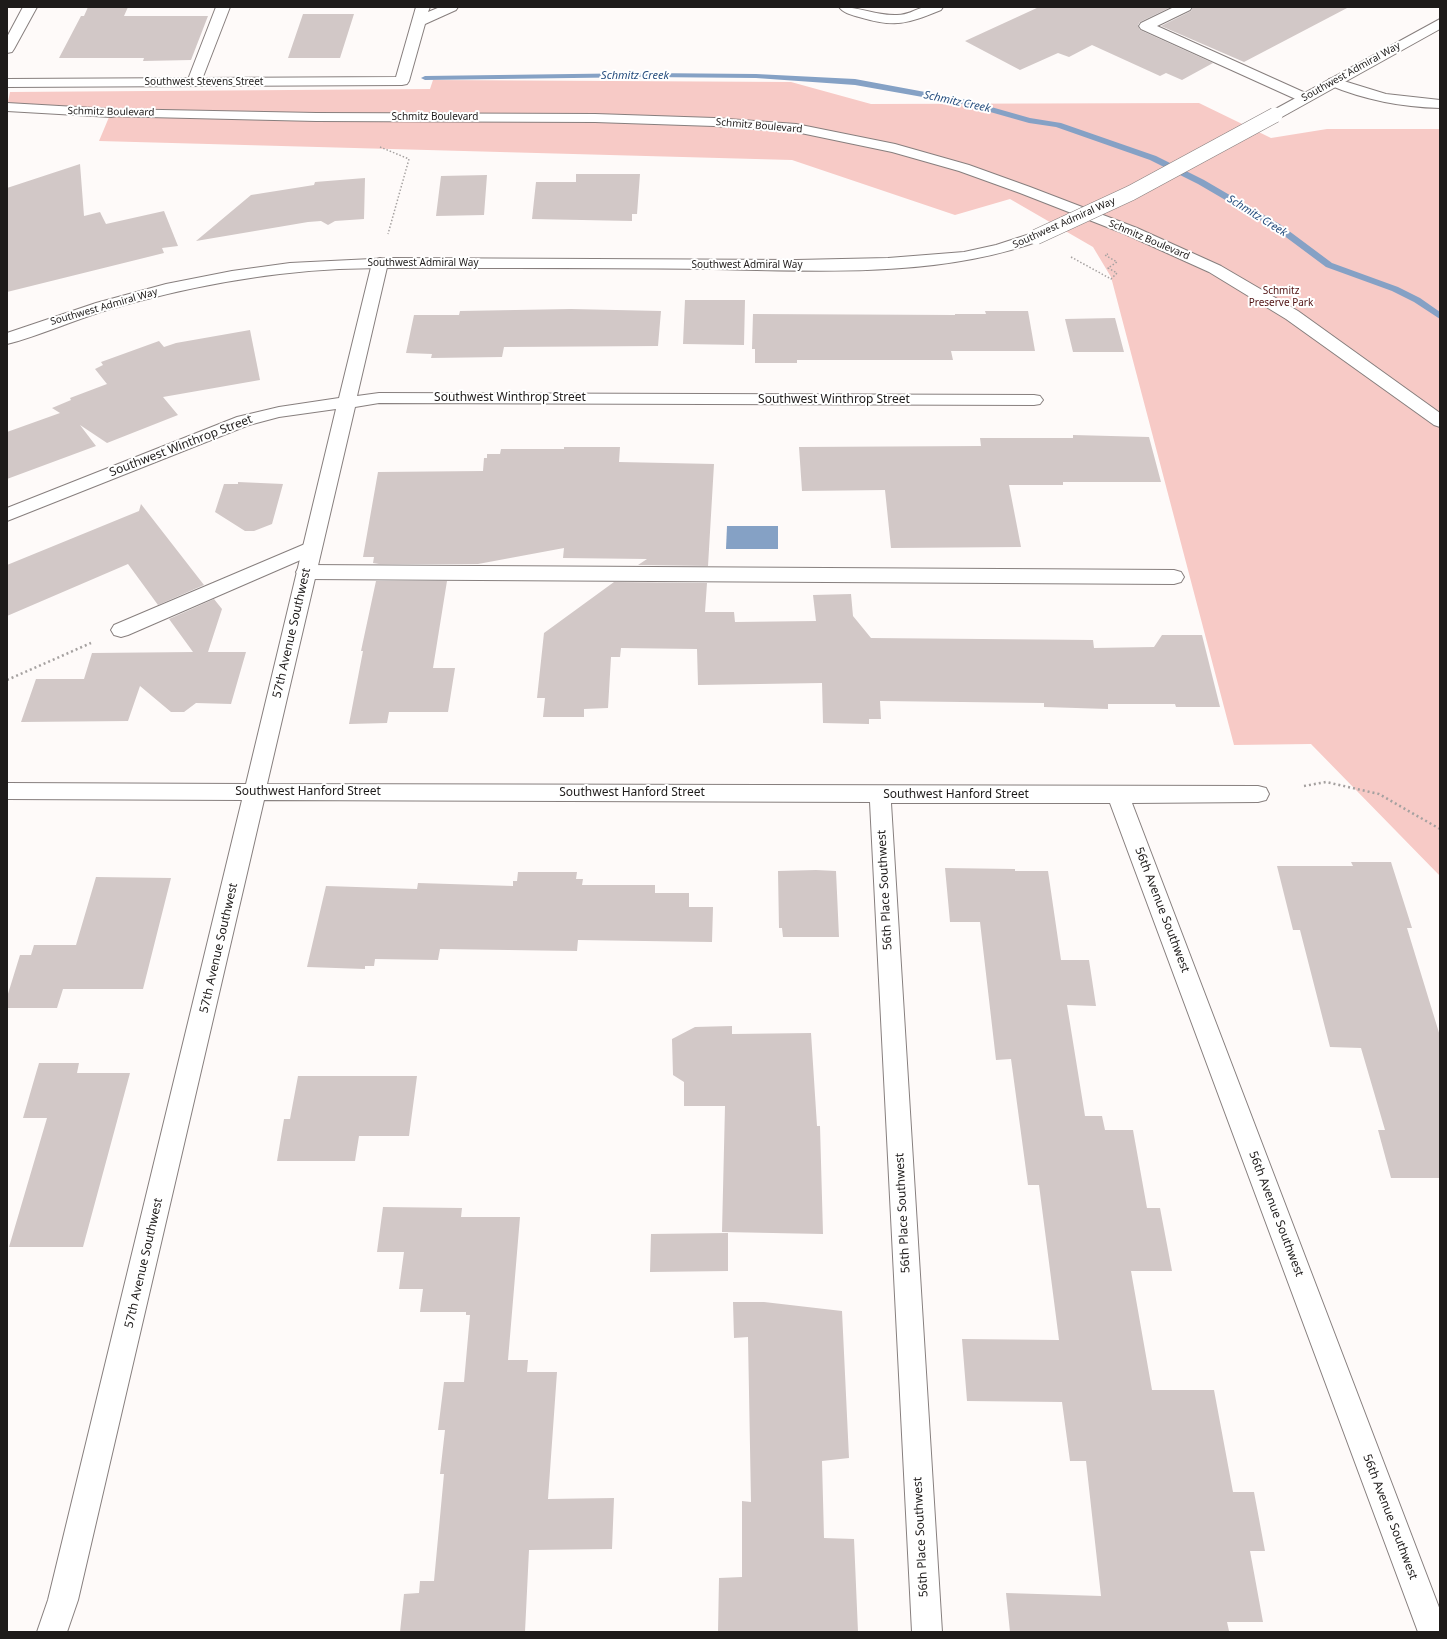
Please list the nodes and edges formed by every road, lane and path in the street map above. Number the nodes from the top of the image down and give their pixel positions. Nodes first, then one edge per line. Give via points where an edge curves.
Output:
1 (30, 7) edge
2 (223, 7) edge
3 (423, 7) edge
4 (451, 7) edge
5 (936, 7) edge
6 (1185, 7) edge
7 (850, 10) edge
8 (420, 21) junction
9 (1440, 23) edge
10 (7, 49) edge
11 (194, 82) junction
12 (1334, 82) junction
13 (7, 83) edge
14 (1305, 98) junction
15 (1440, 104) edge
16 (7, 107) edge
17 (380, 147) dead end
18 (1131, 231) junction
19 (1065, 253) dead end
20 (380, 263) junction
21 (7, 339) edge
22 (1034, 400) dead end
23 (346, 402) junction
24 (1440, 421) edge
25 (7, 515) edge
26 (312, 547) junction
27 (306, 572) junction
28 (1174, 578) dead end
29 (121, 630) joint
30 (7, 680) edge
31 (1304, 786) dead end
32 (7, 791) edge
33 (255, 792) junction
34 (880, 794) junction
35 (1258, 794) dead end
36 (1118, 795) junction
37 (1440, 829) edge
38 (52, 1632) edge
39 (927, 1632) edge
40 (1433, 1632) edge

1 - 10 street
2 - 11 street
3 - 8 street
4 - 8 street
5 - 7 street via 911,18 881,18
6 - 14 street via 1146,26
8 - 11 street, Southwest Stevens Street via 402,81
9 - 12 street, Southwest Admiral Way
11 - 13 street, Southwest Stevens Street
12 - 14 street, Southwest Admiral Way
12 - 15 street via 1363,94 1392,101
14 - 20 street, Southwest Admiral Way, bridge via 1131,193 1018,245 969,256 865,264
16 - 18 street, Schmitz Boulevard via 111,113 324,117 595,118 796,128 895,148 964,168
17 - 20 path via 409,159
18 - 19 path via 1106,244 1117,249 1106,255 1117,262 1108,268 1117,273 1111,279
18 - 24 street, Schmitz Boulevard via 1215,269 1292,315
20 - 21 street, Southwest Admiral Way via 266,270 213,279 109,304 58,319
20 - 23 street, 57th Avenue Southwest
22 - 23 street, Southwest Winthrop Street via 379,398
23 - 25 street, Southwest Winthrop Street via 279,412 243,421
23 - 26 street, 57th Avenue Southwest
26 - 27 street, 57th Avenue Southwest
26 - 29 street
27 - 28 street
27 - 33 street, 57th Avenue Southwest
29 - 30 path
31 - 37 path via 1326,782 1379,794
32 - 33 street, Southwest Hanford Street
33 - 34 street, Southwest Hanford Street
33 - 38 street, 57th Avenue Southwest via 63,1600
34 - 36 street, Southwest Hanford Street
34 - 39 street, 56th Place Southwest
35 - 36 street, Southwest Hanford Street
36 - 40 street, 56th Avenue Southwest

